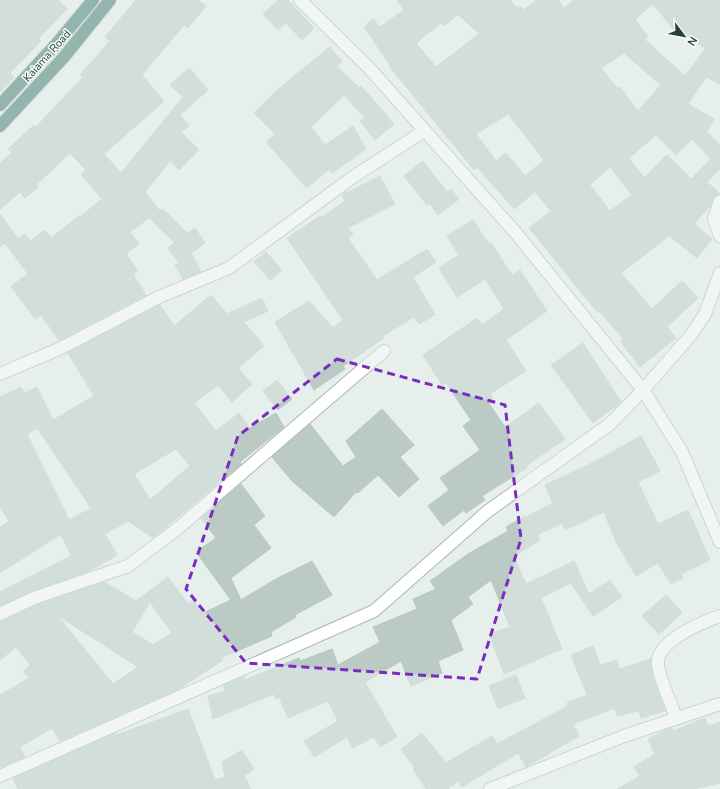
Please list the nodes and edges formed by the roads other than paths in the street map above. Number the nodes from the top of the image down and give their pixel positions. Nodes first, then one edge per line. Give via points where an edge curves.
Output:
1 (93, 0) edge
2 (110, 0) edge
3 (300, 0) edge
4 (0, 104) edge
5 (0, 126) edge
6 (424, 131) junction
7 (720, 201) edge
8 (720, 236) edge
9 (720, 273) edge
10 (384, 350) dead end
11 (0, 374) edge
12 (643, 390) junction
13 (720, 542) edge
14 (0, 614) edge
15 (719, 619) edge
16 (720, 704) edge
17 (676, 718) junction
18 (0, 776) edge
19 (490, 789) edge

1 - 4 highway, Kaiama Road
2 - 5 highway, Kaiama Road via 64,57
3 - 6 street via 369,68
6 - 11 street via 353,177 229,268 159,297 61,348
6 - 12 street via 515,232
7 - 8 street via 714,219
9 - 12 street via 705,314
10 - 14 street via 177,529 128,566 34,598
12 - 13 street via 682,452
12 - 18 street via 610,424 488,511 374,611
15 - 17 street via 669,641 661,652 657,664
16 - 17 street
17 - 19 street

